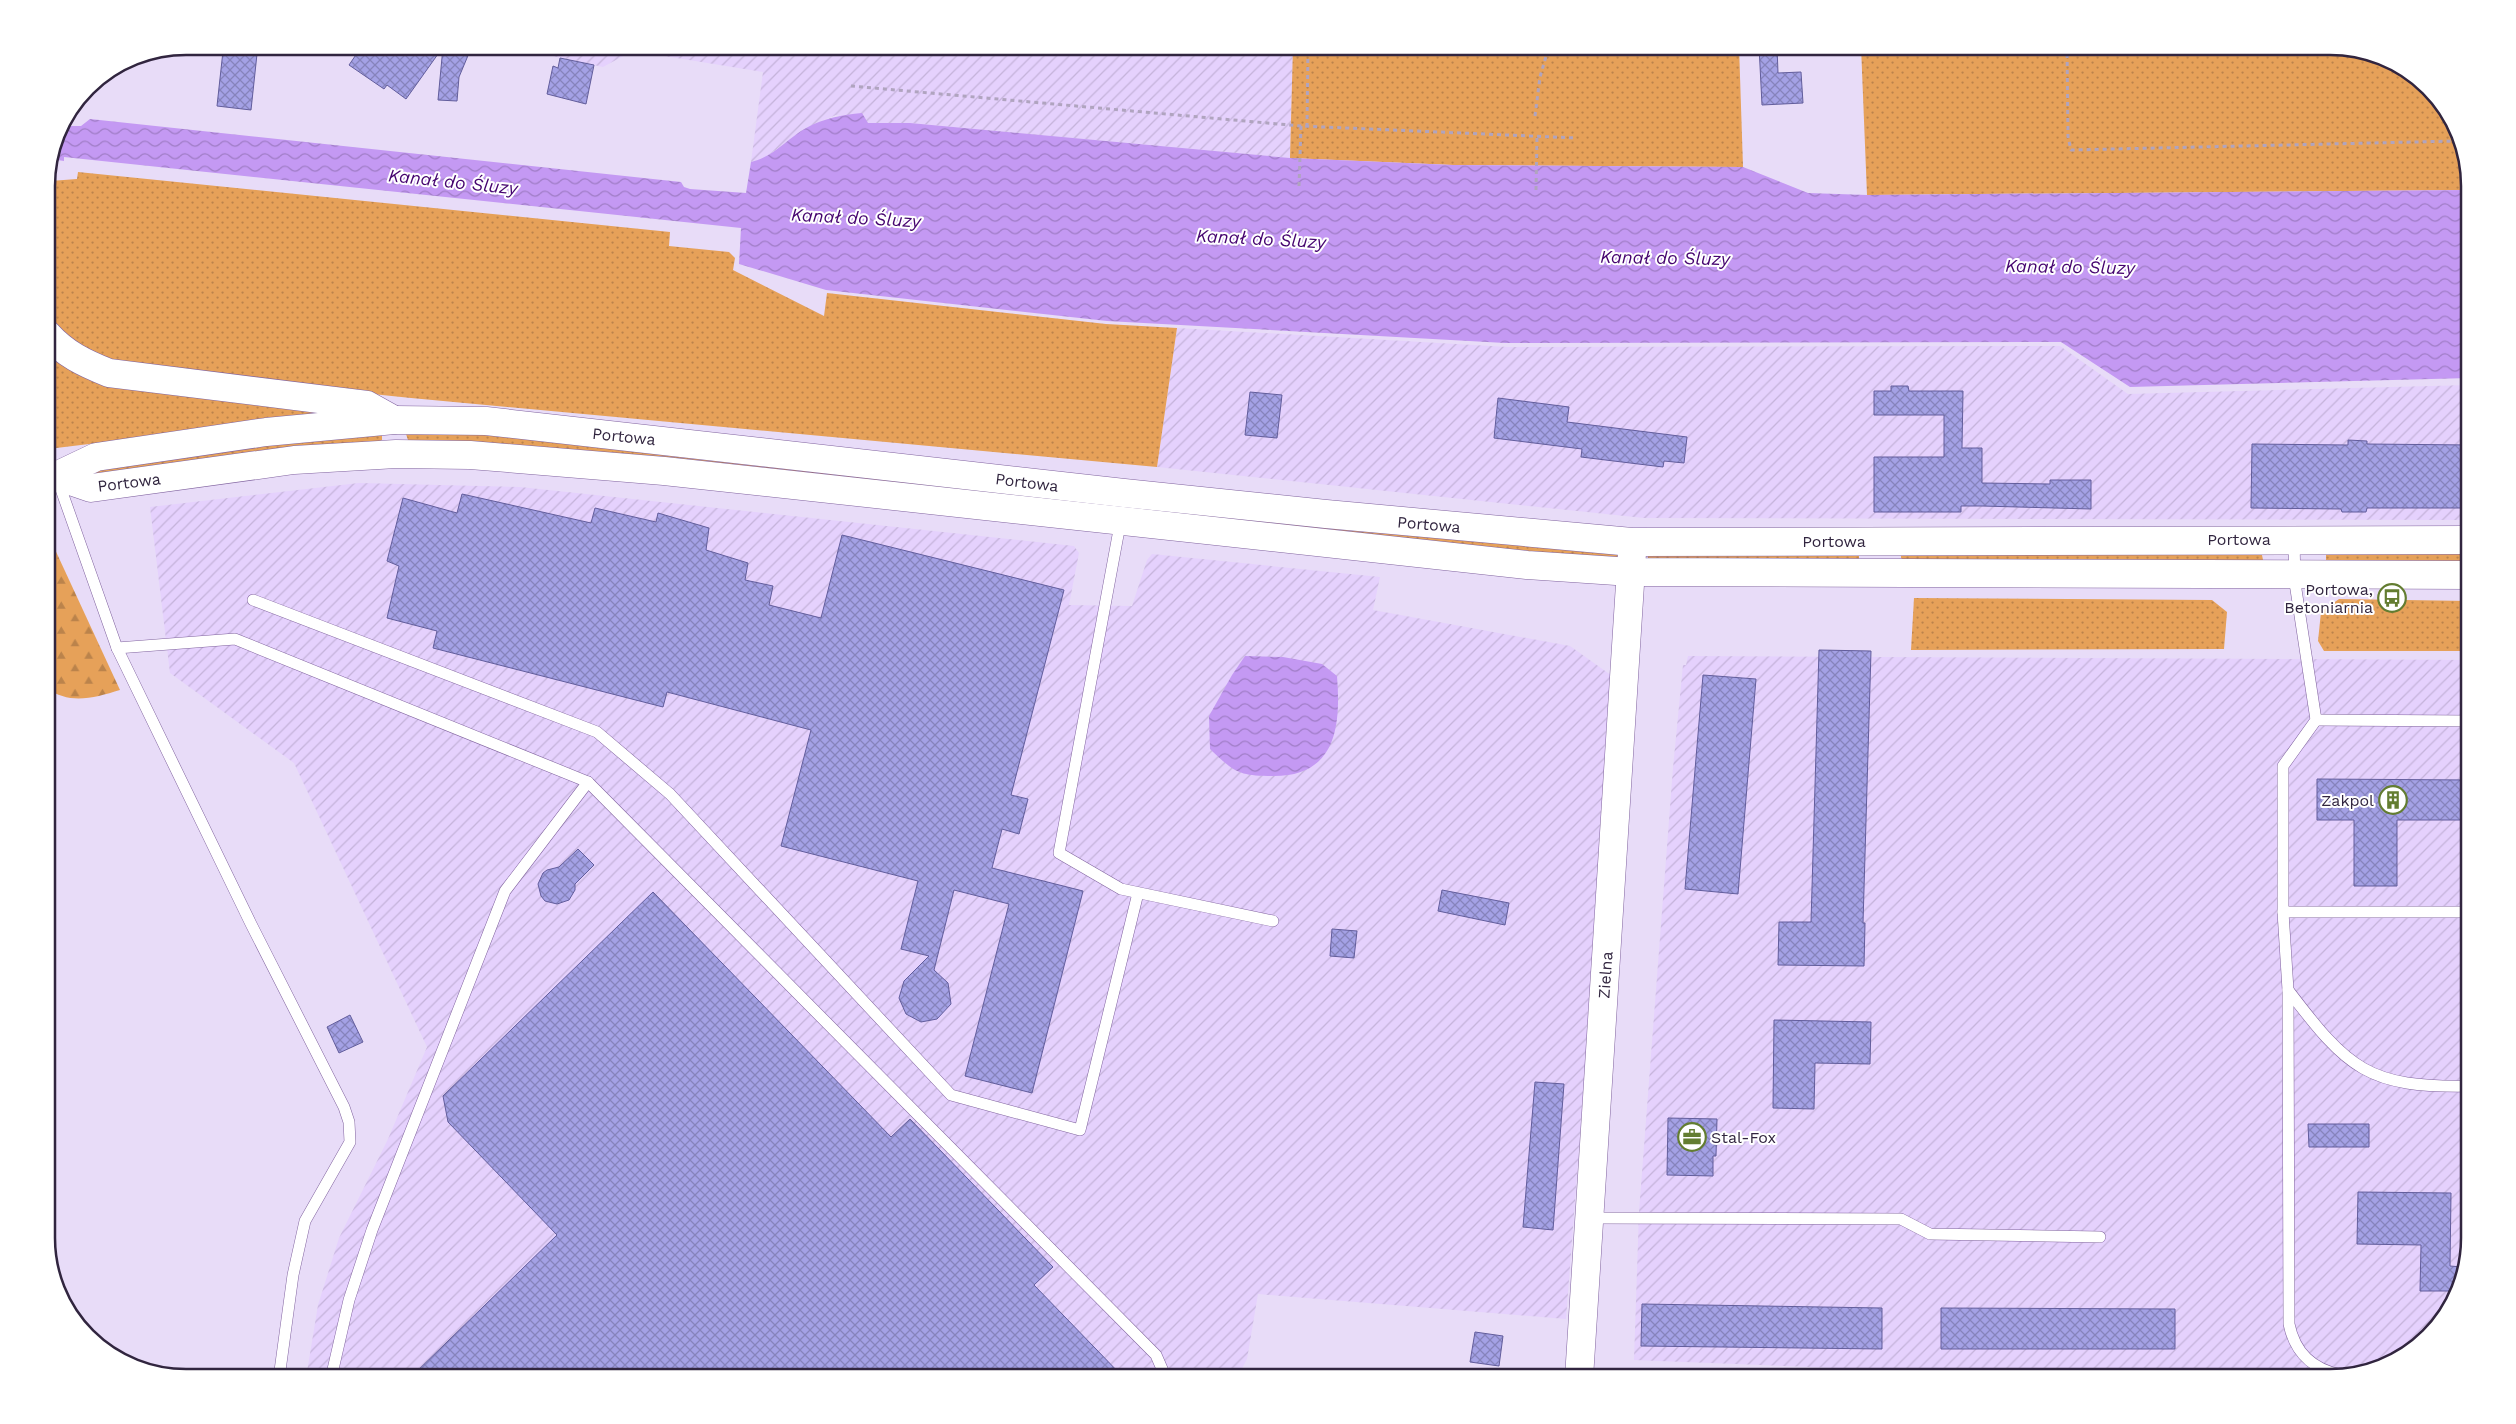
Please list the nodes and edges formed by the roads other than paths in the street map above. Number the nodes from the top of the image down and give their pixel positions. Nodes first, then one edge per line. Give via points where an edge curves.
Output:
1 (55, 344) edge
2 (394, 420) junction
3 (396, 454) junction
4 (55, 474) edge
5 (55, 477) edge
6 (55, 486) edge
7 (1124, 493) junction
8 (1120, 522) junction
9 (2294, 539) junction
10 (2461, 540) edge
11 (1878, 541) junction
12 (1632, 542) junction
13 (1631, 572) junction
14 (1878, 572) junction
15 (2295, 575) junction
16 (2461, 575) edge
17 (253, 600) dead end
18 (117, 648) junction
19 (2316, 720) junction
20 (2461, 721) edge
21 (588, 782) junction
22 (1138, 892) junction
23 (2283, 912) junction
24 (2461, 912) edge
25 (1272, 921) dead end
26 (2288, 990) junction
27 (2461, 1086) edge
28 (1590, 1218) junction
29 (2100, 1238) dead end
30 (280, 1369) edge
31 (333, 1369) edge
32 (1162, 1369) edge
33 (1580, 1369) edge
34 (2323, 1369) edge

1 - 2 street via 76,360 109,373 367,405
2 - 3 street
2 - 4 street, Portowa via 266,432 96,457
2 - 7 street, Portowa via 486,421
3 - 5 street, Portowa via 294,460 91,488
3 - 8 street, Portowa via 470,455 664,471
6 - 18 lane
7 - 8 lane
7 - 12 street, Portowa
8 - 13 street, Portowa via 1526,565
8 - 22 lane via 1059,853 1121,889
9 - 10 street, Portowa
9 - 11 street, Portowa
9 - 15 lane
11 - 12 street, Portowa
11 - 14 street
12 - 13 street, Zielna
13 - 14 street, Portowa
13 - 28 street, Zielna
14 - 15 street, Portowa
15 - 16 street, Portowa
15 - 19 lane
17 - 22 lane via 597,732 670,794 951,1095 1080,1130
18 - 21 lane via 236,639
18 - 30 lane via 349,1122 350,1142 306,1221 293,1275
19 - 20 lane
19 - 23 lane via 2284,766
21 - 31 lane via 505,891 372,1230 349,1300
21 - 32 lane via 1156,1355
22 - 25 lane
23 - 24 lane
23 - 26 lane
26 - 27 lane via 2325,1038 2363,1070 2392,1081 2426,1087
26 - 34 lane via 2289,1324 2292,1338 2305,1359
28 - 29 lane via 1901,1219 1930,1234
28 - 33 street, Zielna

